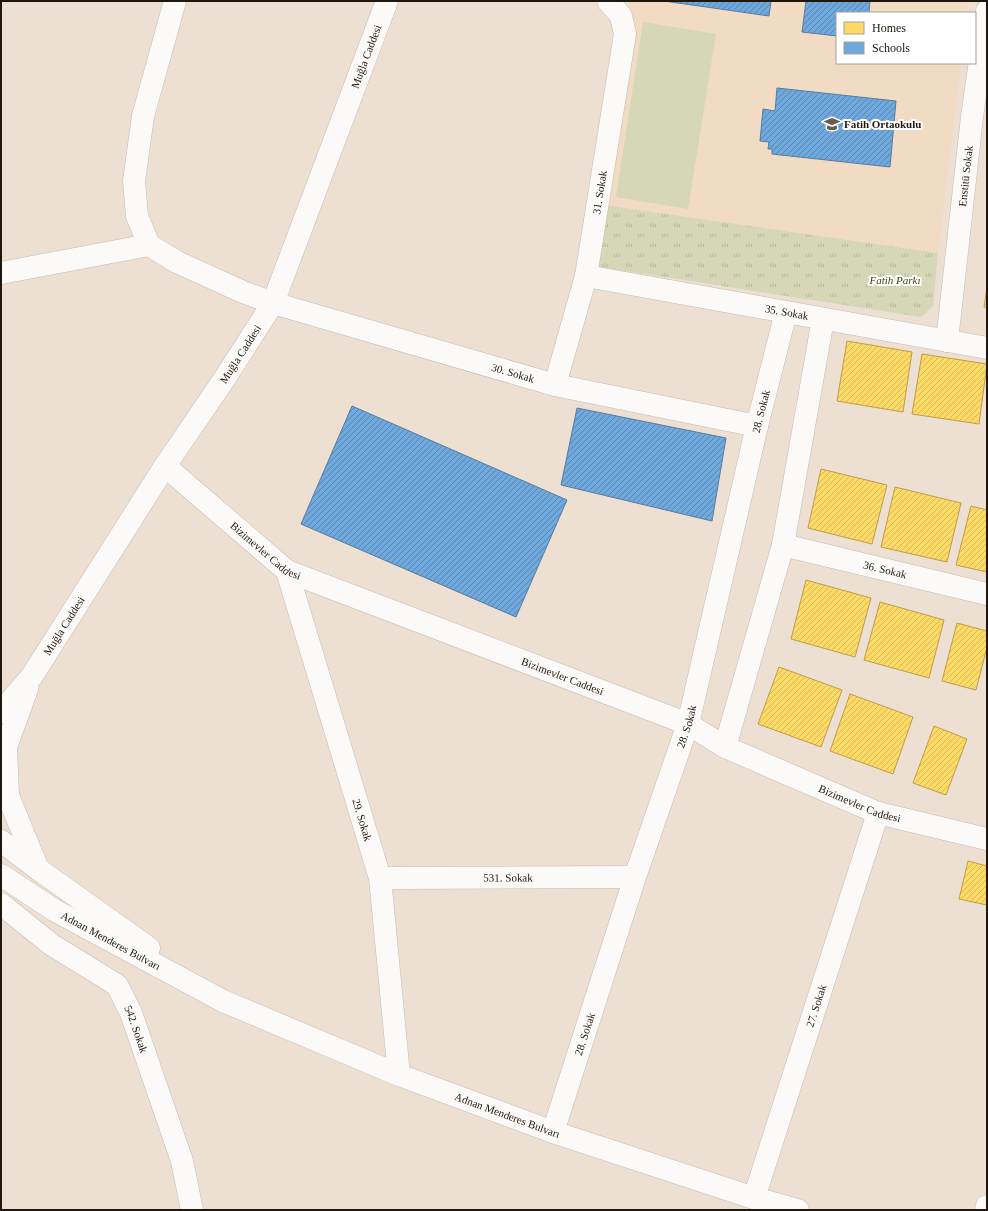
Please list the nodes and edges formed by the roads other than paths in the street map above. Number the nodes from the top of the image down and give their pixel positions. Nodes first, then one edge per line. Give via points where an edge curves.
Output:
1 (175, 1) edge
2 (387, 1) edge
3 (608, 1) edge
4 (987, 11) edge
5 (980, 117) edge
6 (148, 245) junction
7 (1, 273) edge
8 (586, 276) junction
9 (273, 302) junction
10 (786, 312) junction
11 (823, 319) junction
12 (947, 341) junction
13 (987, 348) edge
14 (555, 385) junction
15 (758, 426) junction
16 (165, 466) junction
17 (783, 545) junction
18 (287, 571) junction
19 (987, 594) edge
20 (32, 676) junction
21 (1, 712) edge
22 (688, 724) junction
23 (725, 747) junction
24 (878, 813) junction
25 (987, 839) edge
26 (1, 841) edge
27 (38, 869) junction
28 (1, 875) edge
29 (635, 877) junction
30 (380, 878) junction
31 (1, 904) edge
32 (223, 1001) junction
33 (399, 1075) junction
34 (552, 1132) junction
35 (754, 1198) junction
36 (987, 1206) edge
37 (192, 1210) edge
38 (798, 1210) edge
39 (986, 1210) edge

1 - 6 street via 144,116 134,181 137,216
2 - 9 street, Muğla Caddesi
3 - 8 street, 31. Sokak via 621,16 625,34
4 - 5 street, Enstitü Sokak
5 - 12 street, Enstitü Sokak
6 - 7 street
6 - 9 street, 30. Sokak via 177,262 243,292
8 - 10 street, 35. Sokak
8 - 14 street, 31. Sokak
9 - 14 street, 30. Sokak
9 - 16 street, Muğla Caddesi
10 - 11 street, 35. Sokak
10 - 15 street, 28. Sokak
11 - 12 street, 35. Sokak
11 - 17 street
12 - 13 street, 35. Sokak
14 - 15 street, 30. Sokak
15 - 22 street, 28. Sokak
16 - 18 street, Bizimevler Caddesi
16 - 20 street, Muğla Caddesi
17 - 19 street, 36. Sokak
17 - 23 street
18 - 22 street, Bizimevler Caddesi
18 - 30 street, 29. Sokak
20 - 21 street, Muğla Caddesi
20 - 27 street, Muğla Caddesi via 6,747 8,796
22 - 23 street, Bizimevler Caddesi
22 - 29 street, 28. Sokak
23 - 24 street, Bizimevler Caddesi
24 - 25 street, Bizimevler Caddesi
24 - 35 street, 27. Sokak
26 - 27 street, Adnan Menderes Bulvarı
27 - 32 street, Adnan Menderes Bulvarı
28 - 32 street, Adnan Menderes Bulvarı via 54,910
29 - 30 street, 531. Sokak
29 - 34 street, 28. Sokak
30 - 33 street, 29. Sokak
31 - 37 street, 542. Sokak via 52,945 117,985 130,1013 182,1161
32 - 33 street, Adnan Menderes Bulvarı
33 - 34 street, Adnan Menderes Bulvarı
34 - 35 street, Adnan Menderes Bulvarı
35 - 38 street, Adnan Menderes Bulvarı
36 - 39 street

